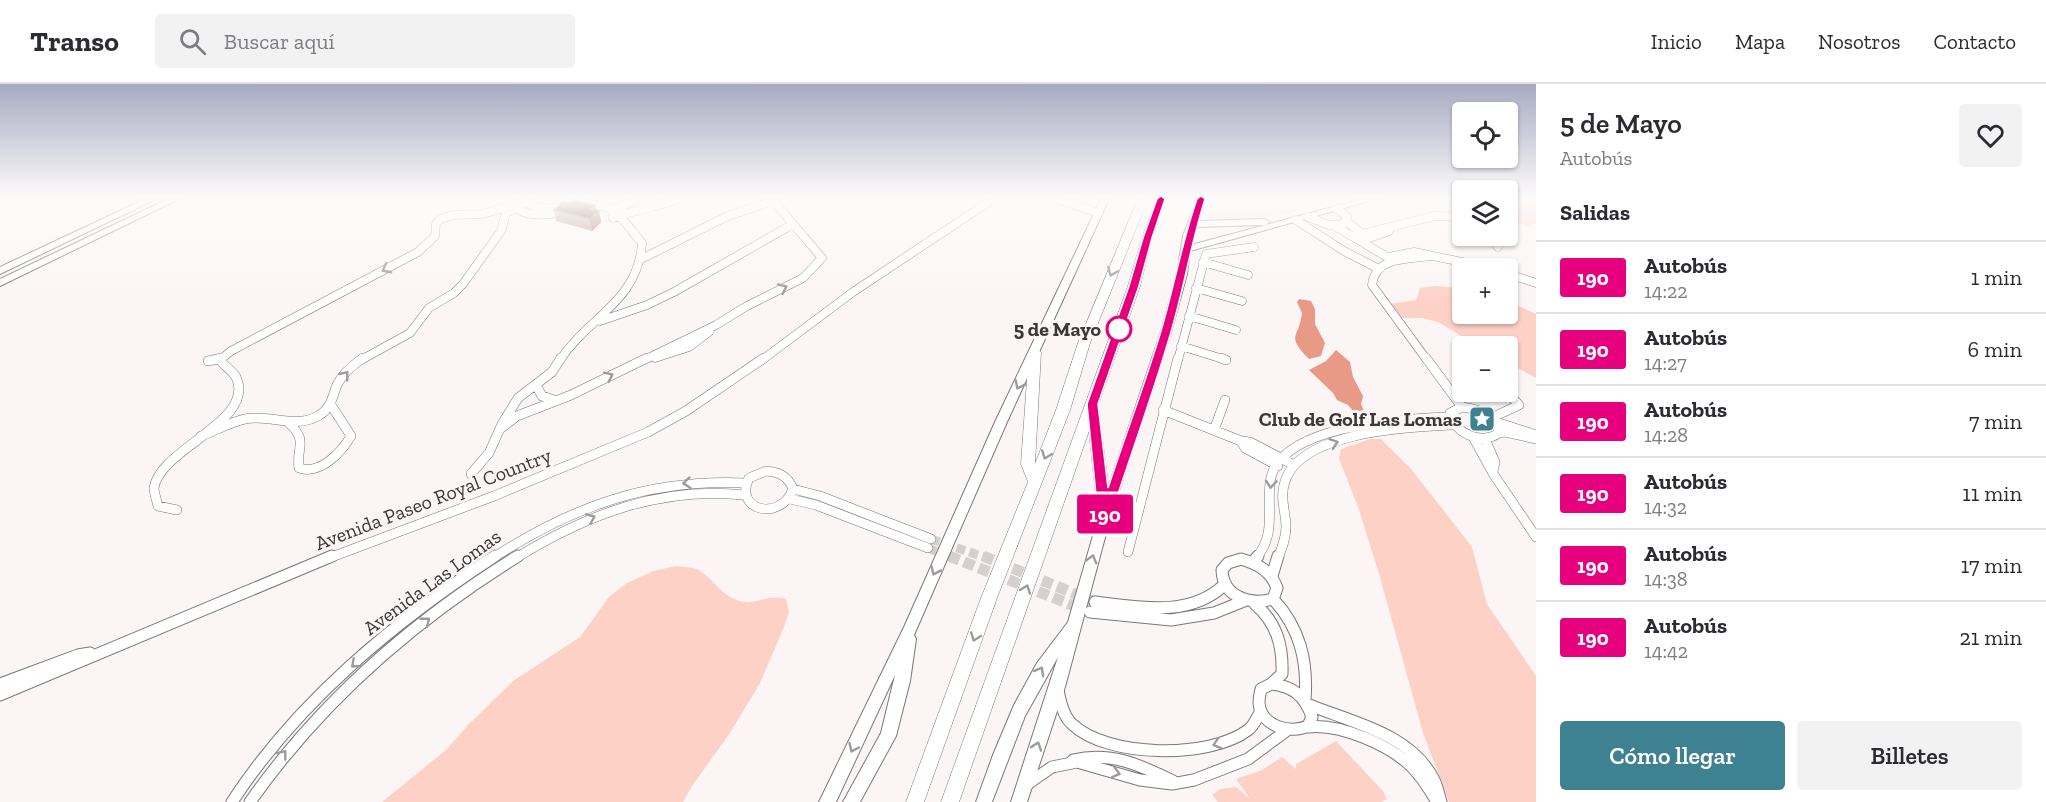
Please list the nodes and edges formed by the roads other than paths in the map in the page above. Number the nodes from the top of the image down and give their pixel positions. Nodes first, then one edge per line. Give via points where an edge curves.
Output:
1 (939, 232) edge
2 (81, 233) edge
3 (105, 233) edge
4 (435, 233) edge
5 (500, 233) edge
6 (632, 233) edge
7 (695, 233) edge
8 (780, 233) edge
9 (801, 233) edge
10 (1090, 233) edge
11 (1129, 233) edge
12 (1149, 233) edge
13 (1190, 233) edge
14 (1249, 233) edge
15 (1315, 233) edge
16 (1351, 233) edge
17 (1358, 233) edge
18 (1387, 233) edge
19 (774, 236) junction
20 (805, 237) junction
21 (1362, 237) junction
22 (642, 243) junction
23 (1254, 247) dead end
24 (663, 248) junction
25 (1186, 249) junction
26 (641, 259) junction
27 (1452, 260) edge
28 (1203, 262) junction
29 (1389, 262) junction
30 (0, 271) edge
31 (1248, 274) dead end
32 (1518, 277) edge
33 (0, 283) edge
34 (1536, 283) edge
35 (1196, 288) junction
36 (619, 300) junction
37 (1242, 301) dead end
38 (637, 309) junction
39 (1189, 316) junction
40 (594, 322) junction
41 (1236, 330) dead end
42 (1181, 346) junction
43 (1035, 352) junction
44 (220, 360) junction
45 (1226, 360) dead end
46 (208, 361) dead end
47 (536, 385) junction
48 (556, 400) junction
49 (1225, 400) dead end
50 (1515, 402) edge
51 (1092, 404) junction
52 (331, 405) junction
53 (1462, 407) junction
54 (233, 408) junction
55 (1164, 410) junction
56 (245, 419) junction
57 (1493, 420) junction
58 (1452, 421) junction
59 (288, 422) junction
60 (500, 429) junction
61 (1214, 430) junction
62 (1499, 434) junction
63 (201, 436) junction
64 (1473, 437) junction
65 (1536, 437) edge
66 (1485, 439) junction
67 (1278, 461) junction
68 (1291, 468) junction
69 (1493, 471) junction
70 (471, 474) dead end
71 (745, 483) junction
72 (1035, 483) junction
73 (791, 494) junction
74 (744, 495) junction
75 (177, 510) dead end
76 (1105, 515) junction
77 (1536, 537) edge
78 (929, 543) tunnel mouth
79 (1128, 552) dead end
80 (1253, 562) junction
81 (1272, 576) junction
82 (1224, 585) junction
83 (1273, 599) junction
84 (1250, 602) junction
85 (1076, 621) junction
86 (910, 627) junction
87 (102, 651) junction
88 (0, 684) edge
89 (1271, 684) junction
90 (1057, 687) junction
91 (0, 695) edge
92 (1306, 702) junction
93 (1261, 711) junction
94 (1308, 727) junction
95 (1286, 731) junction
96 (1389, 744) junction
97 (1111, 750) junction
98 (1065, 763) junction
99 (1177, 783) junction
100 (1021, 797) edge
101 (232, 802) edge
102 (250, 802) edge
103 (827, 802) edge
104 (851, 802) edge
105 (915, 802) edge
106 (950, 802) edge
107 (984, 802) edge
108 (1439, 802) edge

1 - 87 street, Avenida Paseo Royal Country via 749,370 648,432
2 - 30 main road
3 - 33 main road
4 -> 44 street via 418,252
52 -> 5 street via 338,383 353,364 411,333 429,308 463,284
6 - 22 street
7 - 24 street
8 - 19 street
9 - 20 street
10 - 43 main road
11 -> 72 highway via 1084,343
12 - 51 highway
13 - 25 main road
14 - 25 main road
15 - 29 street via 1336,246
16 - 21 street
17 - 21 street
18 - 21 street
19 - 20 street
19 - 38 street
48 -> 20 street via 638,362 689,347 747,306 803,278 822,258
21 - 29 street
22 - 24 street
22 - 26 street
23 - 28 street via 1206,254
24 - 26 street
25 - 76 main road via 1166,332
26 - 36 street via 631,284
27 - 29 street via 1432,256
28 - 31 street
28 - 35 street
29 - 53 street via 1373,275 1372,285
32 - 34 street
35 - 37 street
35 - 39 street
36 - 38 street
36 - 40 street
38 - 40 street
39 - 41 street
39 - 42 street
40 - 47 street
42 - 45 street
42 - 55 street
43 - 72 highway via 1028,464
43 -> 86 main road
44 - 46 street
44 - 54 street via 238,383 239,394
47 - 48 street via 543,397
47 - 60 street via 518,398
48 - 60 street via 517,416
49 - 61 street
50 - 57 street via 1516,408
51 - 76 highway
106 -> 51 highway
52 - 59 street via 311,419
52 - 59 street via 351,436 319,468 299,468 301,436
53 - 57 street via 1480,411
53 - 58 street via 1452,410
54 - 56 street via 235,414
54 - 63 street
55 - 61 street
55 - 79 street
56 - 59 street
56 - 63 street
57 - 62 street
57 - 65 street
58 - 64 street
58 - 67 street via 1413,418 1344,428 1312,439
68 -> 58 street via 1323,447 1354,436
60 - 70 street via 489,453
61 - 67 street
62 - 65 street
62 - 66 street
63 - 75 street via 166,467 153,491 158,506
64 - 66 street
64 - 69 street via 1482,460
66 - 69 street via 1495,462
67 - 68 street
67 -> 80 street via 1269,479 1272,526 1268,541
68 - 81 street via 1283,484 1284,543
69 - 77 street
71 - 73 street via 760,472 774,472 787,478
71 - 74 street
71 -> 101 street, Avenida Las Lomas via 699,481 635,492 572,514 505,552 417,613 328,688 257,763
72 -> 105 highway
73 - 74 street via 780,507 765,510 752,505
73 - 78 street
102 -> 74 street, Avenida Las Lomas via 291,744 332,702 427,620 510,561 613,509 672,495
85 -> 76 main road
80 - 81 street
80 - 82 street via 1241,559 1223,566
81 - 83 street via 1277,588
82 - 84 street
82 - 84 street via 1200,602 1146,608 1092,607 1149,620 1171,620
83 - 84 street
83 - 92 street via 1288,616 1304,652
84 - 89 street via 1272,621 1282,653 1282,674
85 - 90 main road
107 -> 85 main road via 1018,709 1049,655
86 -> 103 main road
86 - 104 main road via 888,736
87 - 88 street via 78,655
87 - 91 street, Avenida Paseo Royal Country
89 - 92 street via 1294,691
89 - 93 street via 1261,689 1257,699
90 - 97 street via 1062,708 1072,724
100 -> 90 main road
92 - 94 street via 1311,712
92 - 96 street
93 - 95 street
93 -> 97 street via 1259,720 1245,733 1208,747
94 - 95 street via 1299,732
94 - 96 street via 1323,726
95 - 99 street via 1248,759
96 - 108 street
97 - 98 street
97 - 99 street
98 -> 99 street via 1089,765 1140,780
98 - 100 street via 1052,767

